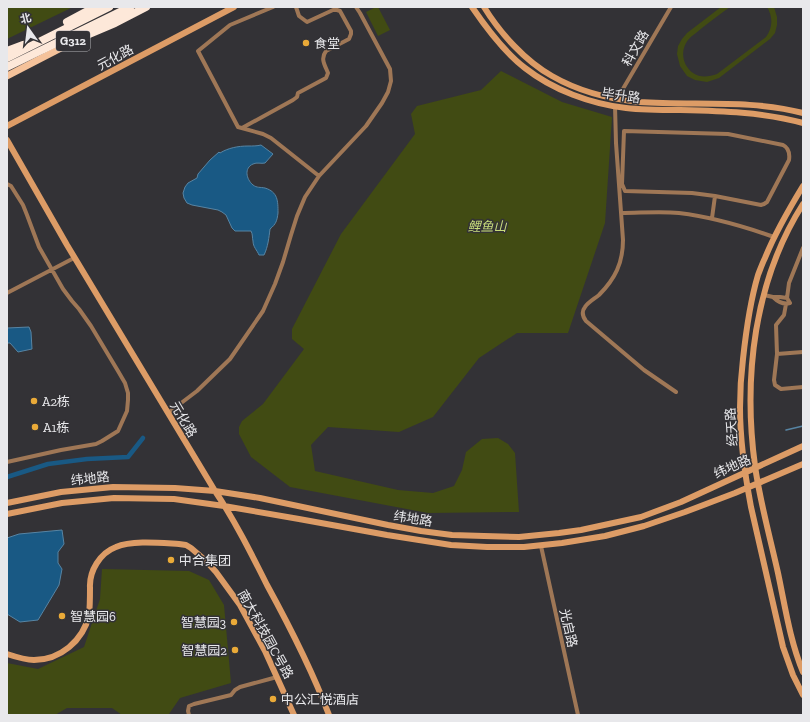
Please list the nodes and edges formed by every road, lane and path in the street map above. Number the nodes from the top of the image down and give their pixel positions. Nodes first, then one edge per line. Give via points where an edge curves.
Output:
1 (95, 7) edge
2 (100, 7) edge
3 (109, 7) edge
4 (130, 7) edge
5 (139, 7) edge
6 (146, 7) edge
7 (234, 7) edge
8 (273, 7) edge
9 (296, 7) edge
10 (356, 7) edge
11 (472, 7) edge
12 (484, 7) edge
13 (671, 7) edge
14 (88, 34) junction
15 (35, 40) junction
16 (7, 52) edge
17 (7, 58) edge
18 (7, 67) edge
19 (7, 76) edge
20 (617, 99) junction
21 (615, 106) junction
22 (803, 113) edge
23 (803, 123) edge
24 (7, 126) edge
25 (242, 128) junction
26 (7, 140) edge
27 (319, 176) junction
28 (7, 184) edge
29 (803, 186) edge
30 (715, 196) junction
31 (803, 204) edge
32 (621, 213) junction
33 (712, 218) junction
34 (774, 236) junction
35 (803, 248) edge
36 (74, 258) junction
37 (52, 269) junction
38 (7, 293) edge
39 (764, 295) junction
40 (773, 297) junction
41 (787, 298) junction
42 (786, 304) junction
43 (803, 352) edge
44 (776, 354) junction
45 (803, 387) edge
46 (676, 392) dead end
47 (168, 413) junction
48 (803, 446) edge
49 (7, 462) edge
50 (803, 464) edge
51 (756, 468) junction
52 (746, 473) junction
53 (758, 484) junction
54 (748, 488) junction
55 (214, 492) junction
56 (7, 503) edge
57 (224, 506) junction
58 (7, 514) edge
59 (541, 546) junction
60 (7, 654) edge
61 (803, 672) edge
62 (277, 677) junction
63 (803, 695) edge
64 (189, 715) edge
65 (294, 715) edge
66 (329, 715) edge
67 (578, 715) edge

1 - 15 highway
2 - 15 highway, G312
3 - 17 highway, G312
4 - 18 highway, G312
5 - 14 main road, G312
6 - 14 highway
7 - 24 main road, 元化路
8 - 25 street via 230,25 198,51 238,128
9 - 25 street via 299,16 306,22 334,10 340,11 351,31 349,39 324,54 328,73 326,78 298,93 294,100
10 - 27 street via 386,60 391,81 382,103 366,126
11 - 21 main road, 毕升路 via 502,46 525,68 579,98
12 - 20 main road, 毕升路 via 500,31 516,48 552,76 576,88
13 - 20 street, 科文路
14 - 19 main road, G312
15 - 16 highway, G312
20 - 22 main road, 毕升路 via 639,102 756,105
21 - 23 main road, 毕升路 via 743,112
21 - 32 street
25 - 27 street via 270,138
26 - 36 main road, 元化路
27 - 47 street via 305,197 297,216 283,262 263,311 230,359 197,391
28 - 37 street via 23,205 38,247
29 - 34 main road, 经天路
30 - 30 street via 625,191 622,184 624,131 728,134 783,145 788,149 789,160 766,204 759,205
30 - 33 street
31 - 39 main road, 经天路 via 781,246 768,277
32 - 33 street via 679,213
32 - 46 street via 623,245 620,264 608,284 585,307 583,316 644,370
33 - 34 street
34 - 52 main road, 经天路 via 758,274 745,341 740,408
35 - 41 street via 789,283
36 - 37 street
36 - 47 main road, 元化路
37 - 38 street
37 - 49 street via 63,289 91,326 125,383 128,393 127,411 118,431 96,444
39 - 40 street
39 - 51 main road, 经天路 via 755,342 750,402
40 - 41 street
40 - 42 street via 778,302
41 - 42 street via 790,303
42 - 44 street via 784,315 776,325
43 - 44 street
44 - 45 street via 775,385 781,389
47 - 55 main road, 元化路
48 - 51 main road, 纬地路
50 - 53 main road, 纬地路
51 - 52 main road, 纬地路
51 - 53 main road, 经天路
52 - 54 main road, 经天路
52 - 55 main road, 纬地路 via 641,517 581,530 520,536 421,531 260,498
53 - 54 main road, 纬地路
53 - 61 main road, 经天路 via 792,641
54 - 59 main road, 纬地路 via 631,529 605,536
54 - 63 main road, 经天路 via 783,647
55 - 56 main road, 纬地路 via 175,488 113,487 61,492
55 - 57 main road, 元化路
57 - 58 main road, 纬地路 via 174,499 114,498 62,503
57 - 59 main road, 纬地路 via 451,545
57 - 66 main road, 元化路 via 288,623
59 - 67 street, 光启路
60 - 62 main road, 南大科技园C号路 via 29,659 45,658 61,653 74,643 88,619 89,587 93,570 106,552 125,543 179,544 191,548 216,572 240,605
62 - 64 street via 240,687 231,695 189,706
62 - 65 main road, 南大科技园C号路

